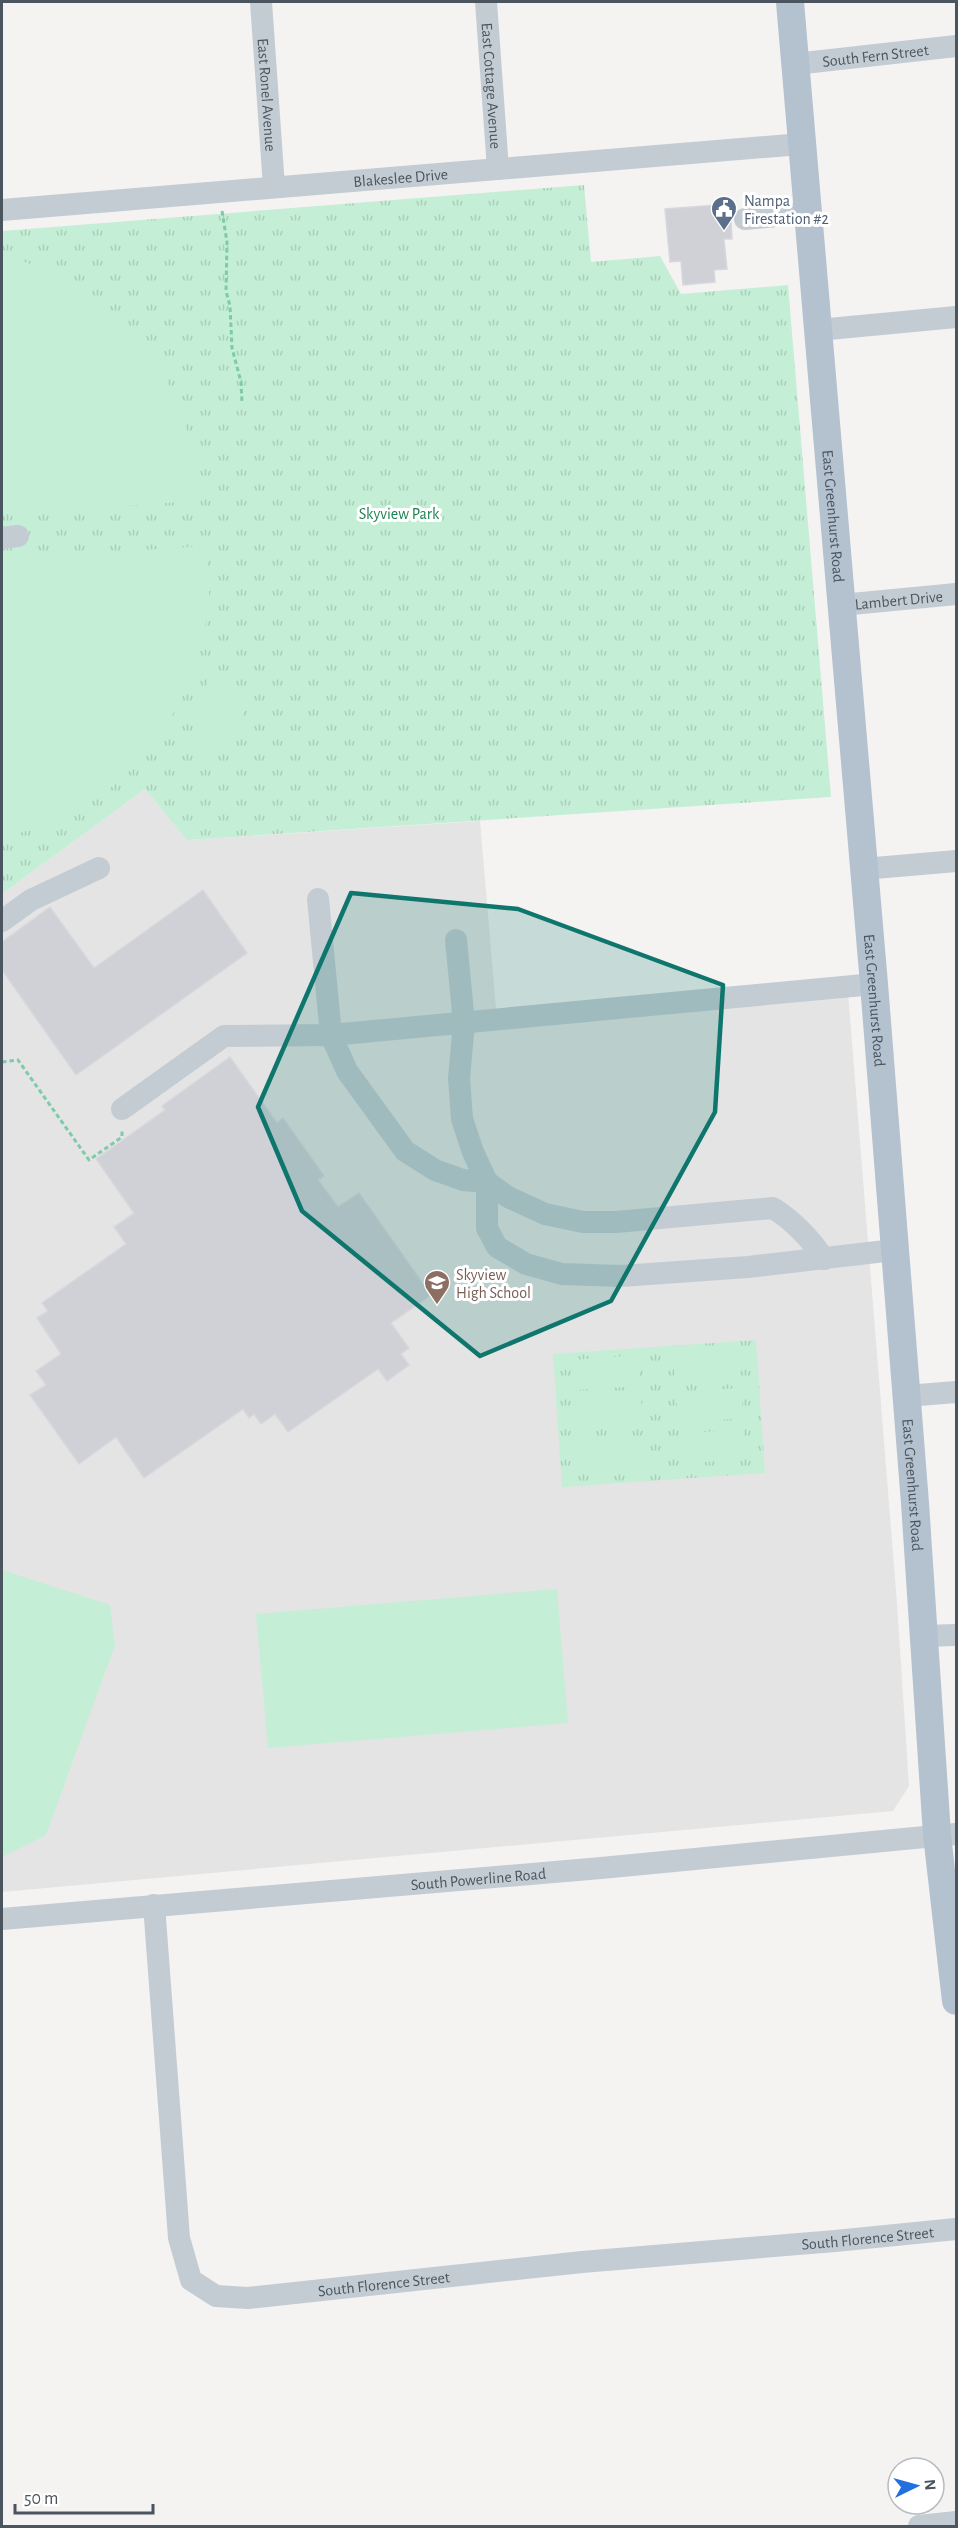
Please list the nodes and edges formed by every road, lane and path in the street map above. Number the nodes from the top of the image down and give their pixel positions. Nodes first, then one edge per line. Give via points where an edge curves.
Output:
1 (261, 2) edge
2 (486, 2) edge
3 (790, 2) edge
4 (957, 46) edge
5 (795, 64) junction
6 (801, 144) junction
7 (498, 169) junction
8 (274, 187) junction
9 (220, 191) junction
10 (2, 210) edge
11 (807, 213) junction
12 (745, 219) dead end
13 (957, 317) edge
14 (818, 330) junction
15 (242, 403) dead end
16 (957, 594) edge
17 (841, 605) junction
18 (957, 861) edge
19 (99, 868) dead end
20 (862, 870) junction
21 (318, 899) dead end
22 (2, 921) edge
23 (456, 940) dead end
24 (873, 984) junction
25 (464, 1023) junction
26 (331, 1035) junction
27 (2, 1062) edge
28 (122, 1109) joint
29 (487, 1182) junction
30 (894, 1250) junction
31 (824, 1259) junction
32 (957, 1392) edge
33 (906, 1396) junction
34 (957, 1635) edge
35 (924, 1636) junction
36 (947, 1834) edge
37 (153, 1905) junction
38 (2, 1919) edge
39 (957, 2001) edge
40 (957, 2229) edge
41 (957, 2523) edge
42 (919, 2526) edge

1 - 8 street, East Ronel Avenue
2 - 7 street, East Cottage Avenue
3 - 5 main road, East Greenhurst Road
4 - 5 street, South Fern Street
5 - 6 main road, East Greenhurst Road
6 - 7 street, Blakeslee Drive
6 - 11 main road, East Greenhurst Road
7 - 8 street, Blakeslee Drive
8 - 9 street, Blakeslee Drive
9 - 10 street, Blakeslee Drive
9 - 15 path via 227,242 226,291
11 - 12 street
11 - 14 main road, East Greenhurst Road
13 - 14 street
14 - 17 main road, East Greenhurst Road
16 - 17 street, Lambert Drive
17 - 20 main road, East Greenhurst Road
18 - 20 street
19 - 22 street via 31,900
20 - 24 main road, East Greenhurst Road
21 - 26 street
23 - 25 street
24 - 25 street
24 - 30 main road, East Greenhurst Road
25 - 26 street
25 - 29 street via 459,1078 462,1119
26 - 28 street via 224,1036
26 - 29 street via 347,1071 405,1151 435,1170 463,1180
27 - 28 path via 18,1060 89,1160 122,1137
29 - 31 street via 545,1214 583,1222 773,1208 810,1238
29 - 31 street via 487,1228 497,1247 526,1263 562,1274 621,1276
30 - 31 street
30 - 33 main road, East Greenhurst Road
32 - 33 street
33 - 35 main road, East Greenhurst Road
34 - 35 street
35 - 36 main road, East Greenhurst Road
36 - 37 street, South Powerline Road via 601,1868
36 - 39 main road, East Greenhurst Road
37 - 38 street, South Powerline Road
37 - 40 street, South Florence Street via 179,2238 191,2280 216,2296 248,2298 582,2262
41 - 42 street

